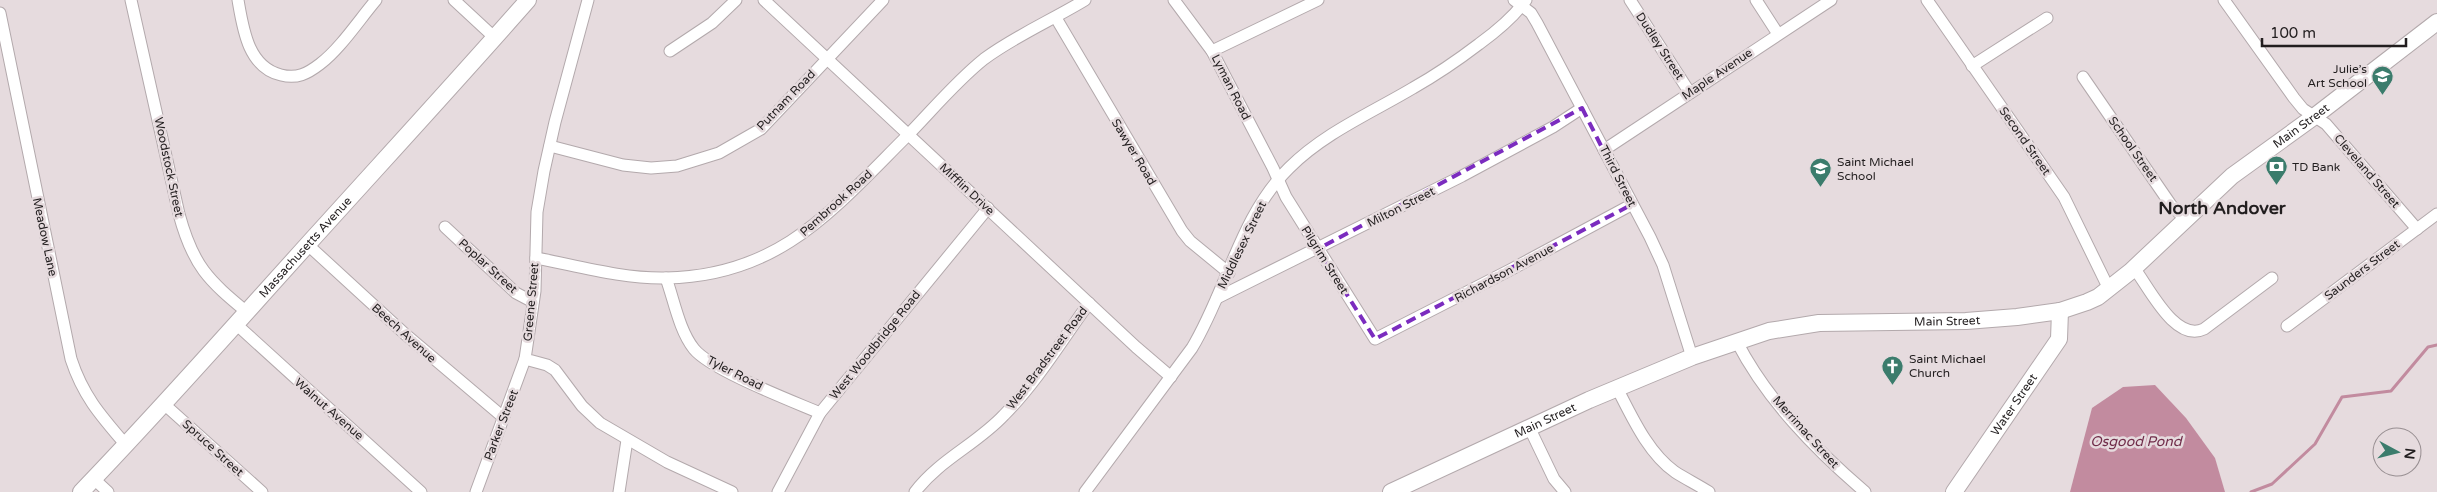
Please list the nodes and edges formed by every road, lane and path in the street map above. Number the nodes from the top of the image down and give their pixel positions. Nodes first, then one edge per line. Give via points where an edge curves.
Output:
1 (131, 0) edge
2 (238, 0) edge
3 (376, 0) edge
4 (454, 0) edge
5 (528, 0) edge
6 (588, 0) edge
7 (736, 0) edge
8 (764, 0) edge
9 (883, 0) edge
10 (1085, 0) edge
11 (1174, 0) edge
12 (1318, 0) edge
13 (1630, 0) edge
14 (1756, 0) edge
15 (1831, 0) edge
16 (1927, 0) edge
17 (2224, 0) edge
18 (1521, 2) edge
19 (0, 13) edge
20 (1056, 18) junction
21 (2047, 18) dead end
22 (2437, 22) edge
23 (1778, 34) junction
24 (495, 38) junction
25 (1212, 50) junction
26 (670, 51) dead end
27 (826, 58) junction
28 (1972, 66) junction
29 (2083, 77) dead end
30 (1690, 93) junction
31 (1582, 108) junction
32 (2315, 116) junction
33 (908, 135) junction
34 (550, 146) junction
35 (1604, 150) junction
36 (1278, 180) junction
37 (1632, 205) junction
38 (988, 208) junction
39 (2437, 214) edge
40 (2185, 219) junction
41 (444, 227) dead end
42 (2417, 229) junction
43 (308, 245) junction
44 (1318, 249) junction
45 (536, 258) junction
46 (2134, 268) junction
47 (1228, 272) junction
48 (666, 278) junction
49 (2272, 278) dead end
50 (2109, 288) junction
51 (1217, 298) junction
52 (533, 302) junction
53 (1089, 303) junction
54 (2060, 311) junction
55 (248, 313) junction
56 (237, 325) junction
57 (2287, 326) dead end
58 (1375, 339) joint
59 (1737, 342) junction
60 (1692, 357) junction
61 (525, 359) junction
62 (1171, 376) junction
63 (1617, 388) junction
64 (164, 404) junction
65 (820, 414) junction
66 (503, 417) junction
67 (1529, 427) junction
68 (627, 440) junction
69 (126, 445) junction
70 (94, 479) junction
71 (81, 492) edge
72 (108, 492) edge
73 (262, 492) edge
74 (421, 492) edge
75 (476, 492) edge
76 (619, 492) edge
77 (732, 492) edge
78 (778, 492) edge
79 (914, 492) edge
80 (1085, 492) edge
81 (1391, 492) edge
82 (1565, 492) edge
83 (1709, 492) edge
84 (1864, 492) edge
85 (1954, 492) edge

1 - 55 street, Woodstock Street via 177,209 189,248 208,278
2 - 3 street via 248,45 260,65 272,73 296,77 322,63
4 - 24 street
5 - 24 main road, Massachusetts Avenue
6 - 34 street, Greene Street
7 - 26 street via 712,23
8 - 27 street, Mifflin Drive
9 - 27 street, Putnam Road
10 - 20 street, Pembrook Road
11 - 25 street, Lyman Road
12 - 25 street
13 - 30 street, Dudley Street
14 - 23 street
15 - 23 street, Maple Avenue
16 - 28 street, Second Street
17 - 32 street, Cleveland Street via 2294,98
18 - 31 street, Third Street via 1537,23
18 - 36 street, Middlesex Street via 1500,27 1470,51 1414,88 1324,139
19 - 69 street, Meadow Lane via 71,360 89,402
20 - 33 street, Pembrook Road via 985,59 955,85
20 - 47 street, Sawyer Road via 1182,231
21 - 28 street
22 - 32 main road, Main Street
23 - 30 street, Maple Avenue
24 - 43 main road, Massachusetts Avenue
25 - 36 street, Lyman Road
27 - 33 street, Mifflin Drive
27 - 34 street, Putnam Road via 761,128 704,159 651,168 623,165
28 - 50 street, Second Street via 2064,197
29 - 40 street, School Street via 2171,205
30 - 35 street, Maple Avenue
31 - 35 street, Third Street
31 - 44 street, Milton Street via 1462,176
32 - 40 main road, Main Street via 2232,176
32 - 42 street, Cleveland Street via 2326,124
33 - 38 street, Mifflin Drive
33 - 48 street, Pembrook Road via 839,202 776,252 739,267
34 - 45 street, Greene Street via 537,212
35 - 37 street, Third Street
36 - 44 street, Pilgrim Street
36 - 47 street, Middlesex Street via 1256,212
37 - 58 street, Richardson Avenue
37 - 60 street, Third Street via 1662,261
38 - 53 street, Mifflin Drive
38 - 65 street, West Woodbridge Road
39 - 42 street, Saunders Street
40 - 46 main road, Main Street
41 - 52 street, Poplar Street via 516,293
42 - 57 street, Saunders Street
43 - 55 main road, Massachusetts Avenue
43 - 66 street, Beech Avenue via 405,334
44 - 51 street, Milton Street
44 - 58 street, Pilgrim Street
45 - 48 street, Pembrook Road via 623,274
45 - 52 street, Greene Street
46 - 49 street via 2178,326 2191,332 2204,329
46 - 50 main road, Main Street
47 - 51 street, Middlesex Street
48 - 65 street, Tyler Road via 687,338 695,350 738,376
50 - 54 main road, Main Street via 2087,302
51 - 62 street, Middlesex Street via 1203,328
52 - 61 street, Greene Street
53 - 62 street, Mifflin Drive
53 - 79 street, West Bradstreet Road via 1003,417 932,472
54 - 59 main road, Main Street via 1966,321 1805,324
54 - 85 main road, Water Street via 2059,339
55 - 56 main road, Massachusetts Avenue
56 - 64 main road, Massachusetts Avenue
56 - 74 street, Walnut Avenue
59 - 60 main road, Main Street
59 - 84 street, Merrimac Street via 1754,371 1793,422
60 - 63 main road, Main Street
61 - 66 street, Parker Street
61 - 68 street, Greene Street via 554,370 594,419
62 - 80 street, Middlesex Street
63 - 67 main road, Main Street
63 - 83 street via 1640,431 1664,462
64 - 69 main road, Massachusetts Avenue
64 - 73 street, Spruce Street
65 - 78 street, West Woodbridge Road
66 - 75 street, Parker Street
67 - 81 main road, Main Street
67 - 82 street via 1554,479
68 - 76 street
68 - 77 street, Greene Street
69 - 70 main road, Massachusetts Avenue
70 - 71 main road, Massachusetts Avenue
70 - 72 street

